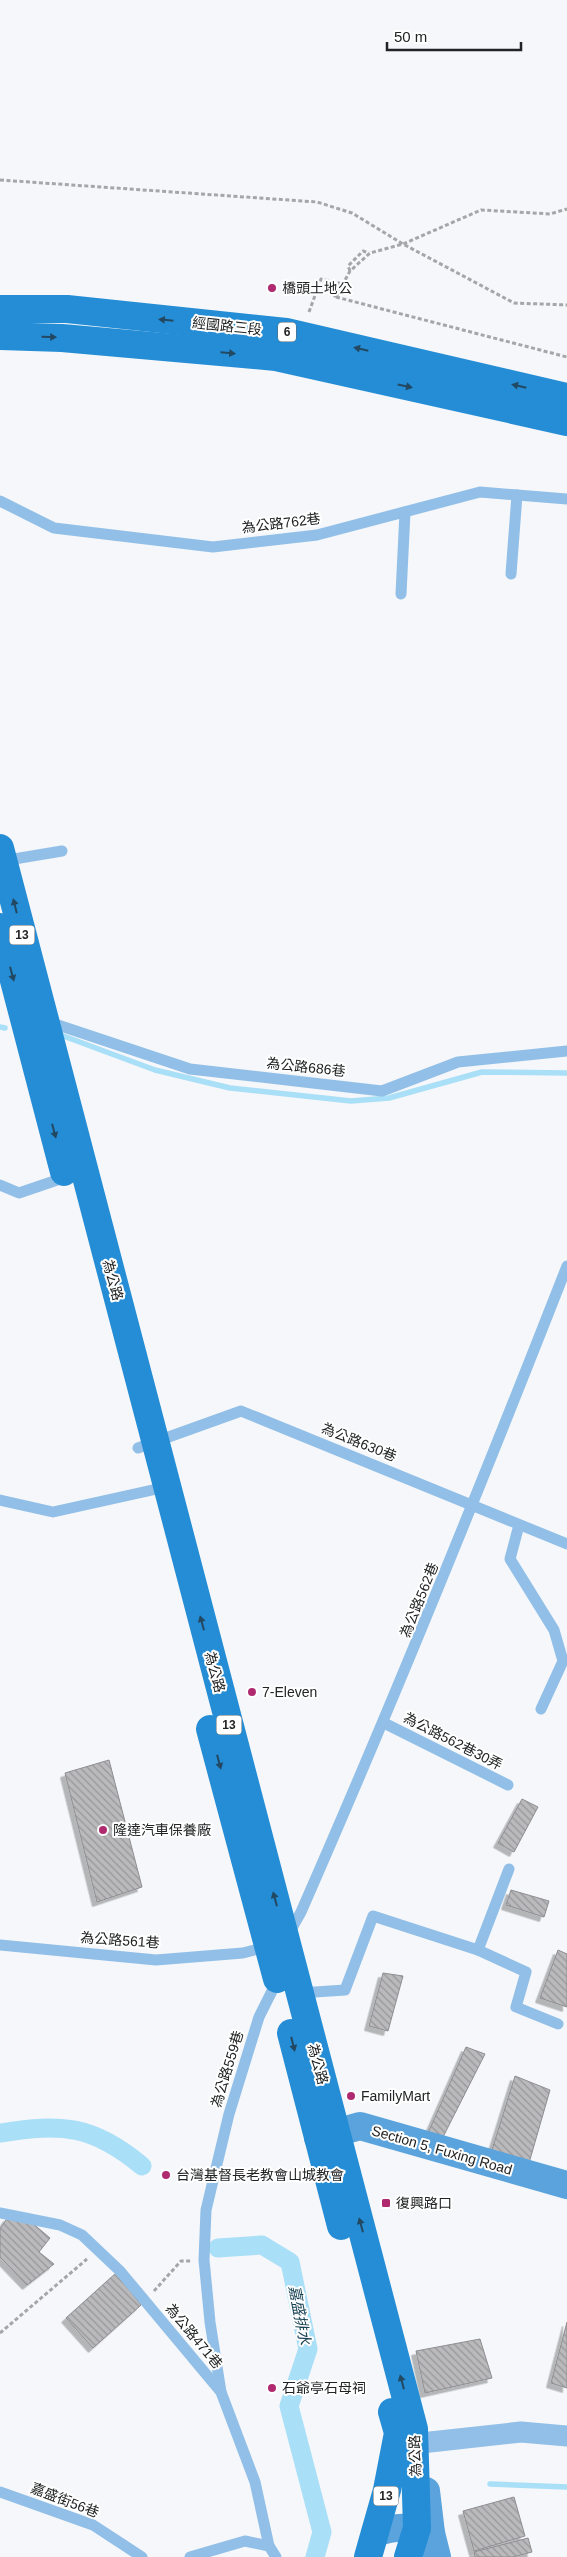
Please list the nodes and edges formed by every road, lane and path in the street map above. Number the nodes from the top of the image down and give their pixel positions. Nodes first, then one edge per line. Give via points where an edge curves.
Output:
1 (0, 180) edge
2 (567, 209) edge
3 (403, 244) junction
4 (343, 284) junction
5 (567, 305) edge
6 (0, 309) edge
7 (309, 312) dead end
8 (0, 336) edge
9 (567, 357) edge
10 (567, 397) edge
11 (567, 422) edge
12 (517, 495) junction
13 (567, 499) edge
14 (0, 501) edge
15 (405, 512) junction
16 (511, 574) dead end
17 (401, 594) dead end
18 (62, 851) dead end
19 (1, 856) edge
20 (0, 927) edge
21 (35, 1022) junction
22 (567, 1051) edge
23 (66, 1177) junction
24 (0, 1186) edge
25 (567, 1266) edge
26 (146, 1446) junction
27 (157, 1489) junction
28 (0, 1500) edge
29 (474, 1504) junction
30 (519, 1525) junction
31 (567, 1544) edge
32 (541, 1709) dead end
33 (384, 1723) junction
34 (508, 1785) dead end
35 (509, 1869) dead end
36 (276, 1943) junction
37 (0, 1945) edge
38 (478, 1950) junction
39 (289, 1988) junction
40 (558, 2024) dead end
41 (327, 2134) junction
42 (567, 2185) edge
43 (0, 2212) edge
44 (98, 2250) junction
45 (204, 2260) junction
46 (145, 2301) junction
47 (0, 2333) edge
48 (221, 2392) junction
49 (411, 2435) junction
50 (567, 2436) edge
51 (0, 2492) edge
52 (427, 2544) edge
53 (371, 2545) edge
54 (269, 2546) junction
55 (142, 2557) edge
56 (190, 2557) edge
57 (276, 2557) edge
58 (408, 2557) edge

1 - 3 path via 317,202 352,213
2 - 3 path via 550,214 481,210
3 - 4 path via 370,253 350,270
3 - 5 path via 514,303
4 - 7 path via 321,279
4 - 9 path via 336,297
10 -> 6 main road, 經國路三段 / 6 via 286,332 67,309
8 -> 11 main road, 經國路三段 / 6 via 62,338 276,357
12 - 13 lane, 為公路762巷
12 - 15 lane, 為公路762巷 via 480,492
12 - 16 lane
14 - 15 lane, 為公路762巷 via 54,528 212,547 317,535
15 - 17 lane
18 - 19 lane
21 -> 19 main road, 為公路 / 13
20 -> 21 main road, 為公路 / 13
21 - 22 lane, 為公路686巷 via 57,1023 190,1069 382,1090 458,1062
21 -> 23 main road, 為公路 / 13
21 - 26 main road, 為公路 / 13
23 - 24 lane via 19,1193
23 - 26 main road, 為公路 / 13
25 - 29 lane, 為公路562巷
26 - 27 main road, 為公路 / 13
26 - 29 lane, 為公路630巷 via 241,1412
27 - 28 lane via 53,1512
27 - 36 main road, 為公路 / 13
29 - 30 lane, 為公路630巷
29 - 33 lane, 為公路562巷
30 - 31 lane, 為公路630巷
30 - 32 lane via 510,1559 554,1630 563,1661
33 - 34 lane, 為公路562巷30弄
33 - 36 lane, 為公路562巷 via 301,1912
35 - 38 lane
36 - 37 lane, 為公路561巷 via 243,1953 156,1960
36 - 39 main road, 為公路 / 13
38 - 39 lane via 373,1916 345,1990
38 - 40 lane via 526,1972 516,2007
39 - 41 main road, 為公路 / 13
39 - 45 lane, 為公路559巷 via 259,2017 229,2114 206,2210
41 - 42 street, Section 5, Fuxing Road via 360,2126
41 - 49 main road, 為公路 / 13
43 - 44 lane, 為公路471巷 via 60,2225 82,2235
44 - 46 lane, 為公路471巷
44 - 47 path
45 - 46 path via 181,2261
45 - 48 lane
46 - 48 lane, 為公路471巷
48 - 54 lane, 為公路471巷 via 256,2482
49 - 50 street via 521,2432
49 - 52 main road, 為公路 / 13
49 - 53 main road, 為公路 / 13 via 387,2490
51 - 55 lane, 嘉盛街56巷 via 93,2525
52 - 53 street, 為公路 via 393,2527
52 - 58 main road, 13
54 - 56 lane via 245,2541
54 - 57 lane, 為公路471巷

